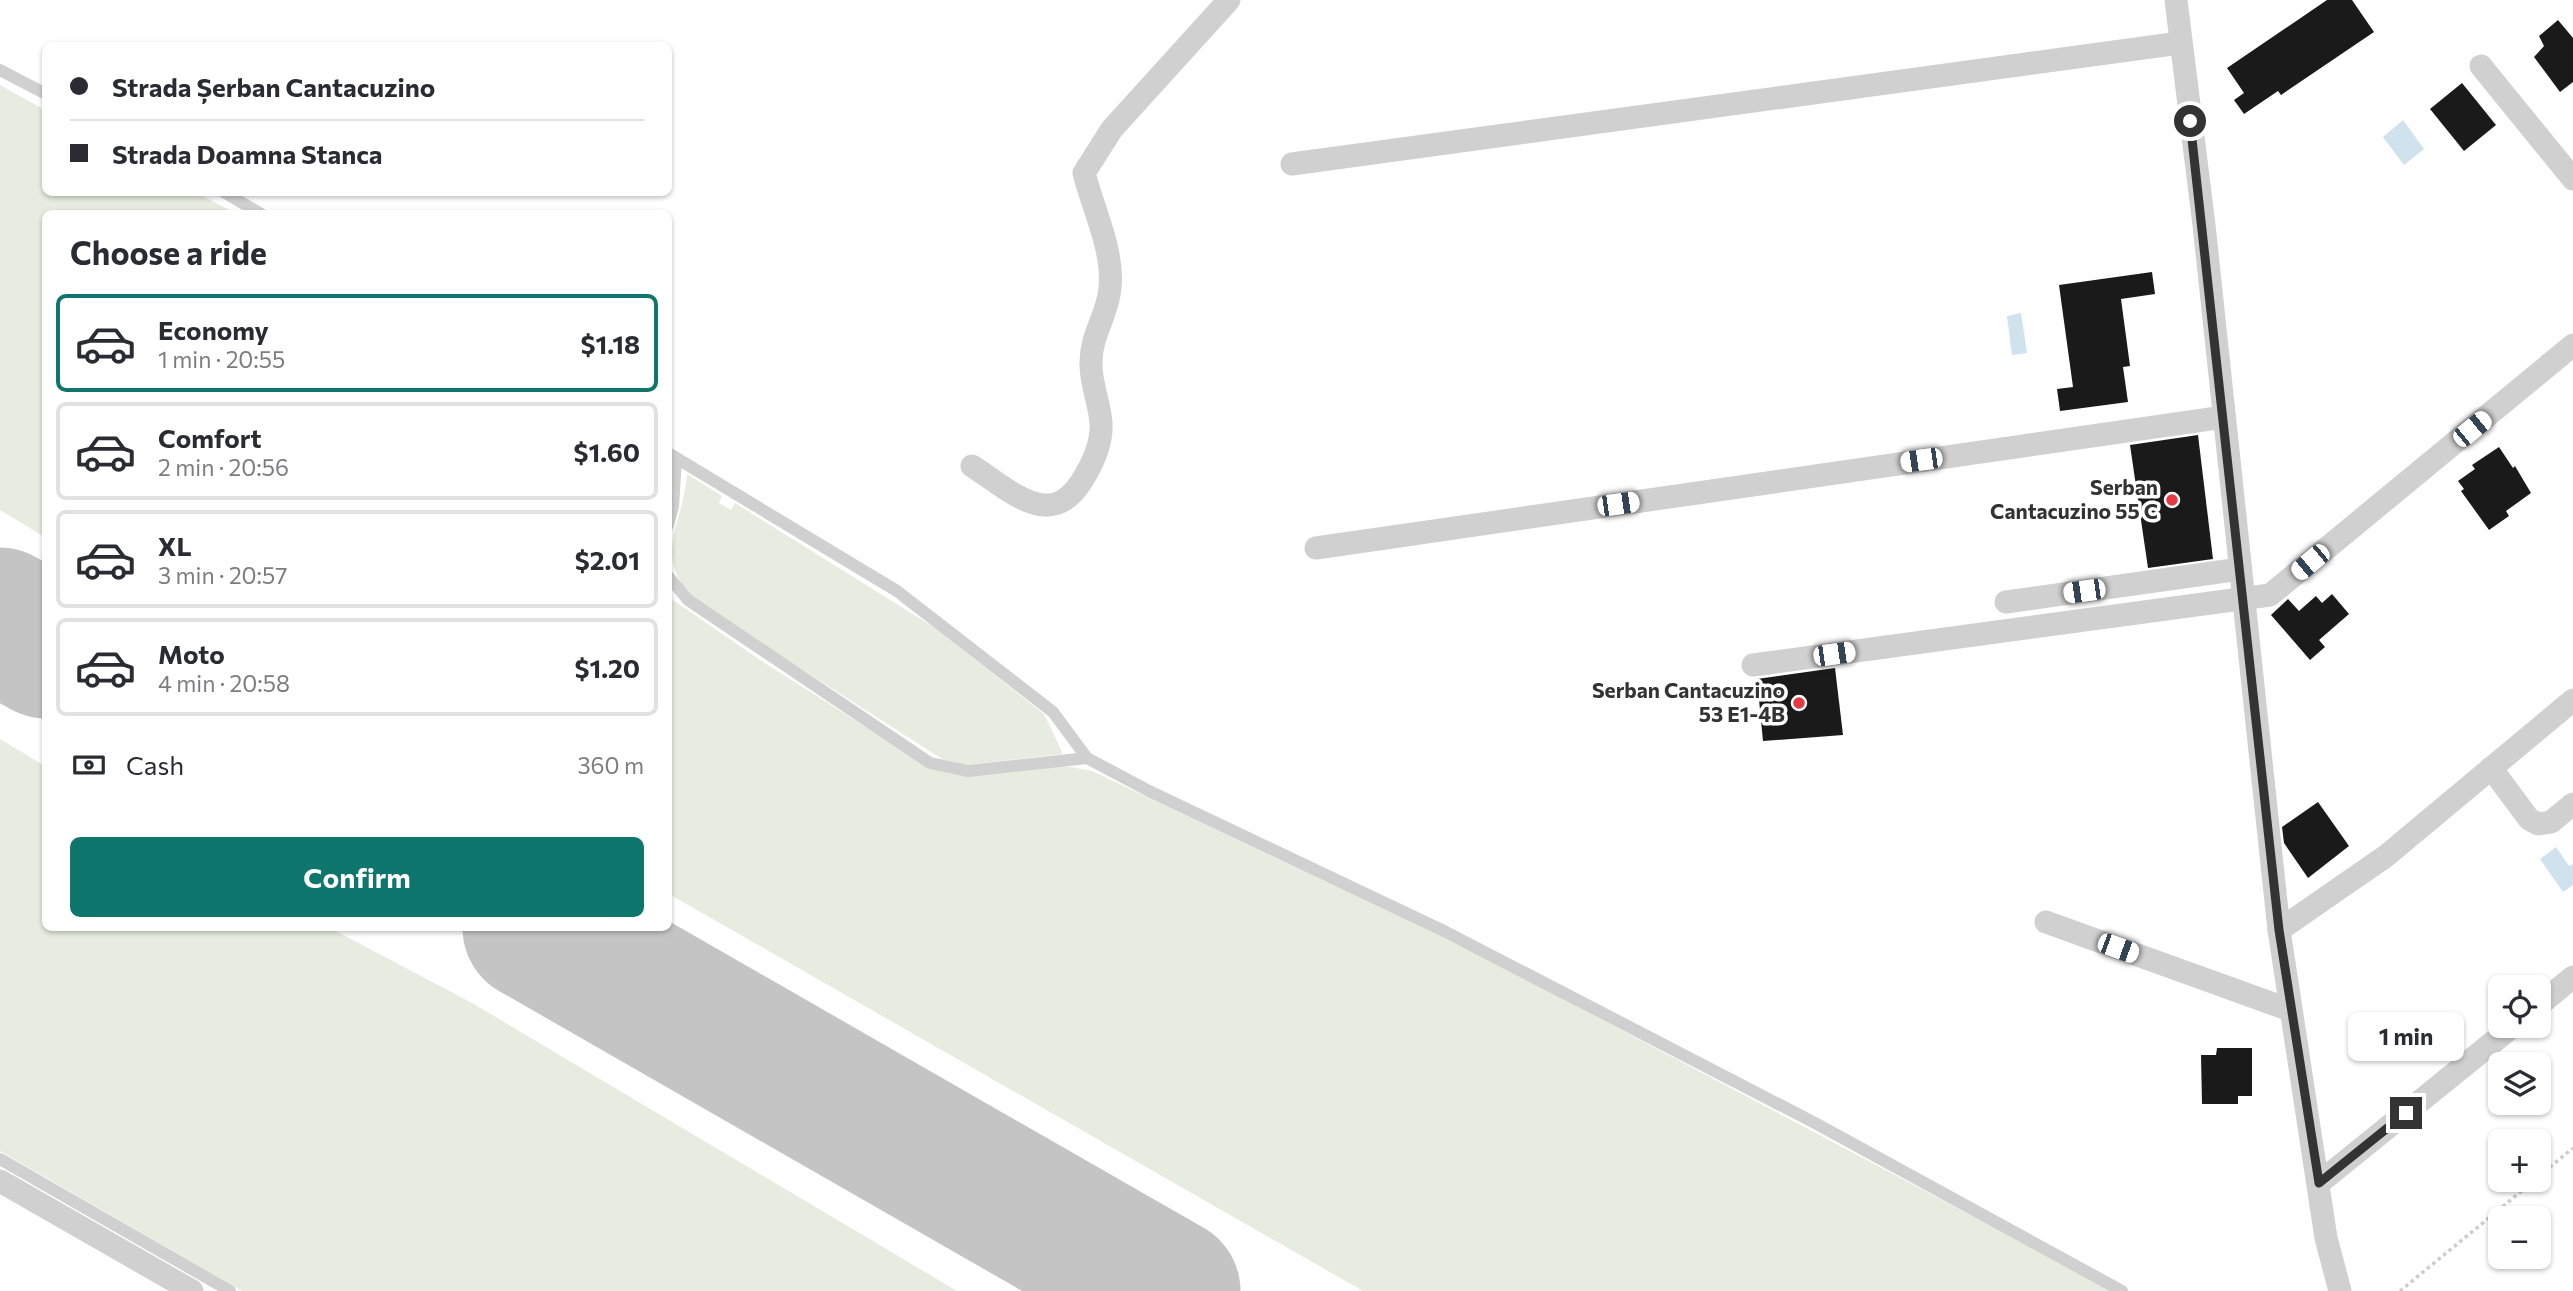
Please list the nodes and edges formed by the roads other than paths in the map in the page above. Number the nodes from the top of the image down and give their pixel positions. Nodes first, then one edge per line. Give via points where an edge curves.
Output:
1 (1229, 0) edge
2 (2176, 0) edge
3 (2168, 44) junction
4 (2481, 65) dead end
5 (0, 70) edge
6 (42, 92) edge
7 (1293, 164) dead end
8 (2573, 178) edge
9 (231, 196) edge
10 (254, 210) edge
11 (2573, 345) edge
12 (2224, 417) junction
13 (672, 456) edge
14 (972, 466) dead end
15 (672, 510) edge
16 (1316, 548) dead end
17 (2240, 569) junction
18 (672, 581) edge
19 (2243, 599) junction
20 (2006, 602) dead end
21 (1752, 666) dead end
22 (2573, 700) edge
23 (1087, 758) junction
24 (2491, 768) junction
25 (2573, 804) edge
26 (2046, 922) dead end
27 (2279, 930) junction
28 (2573, 977) edge
29 (2551, 995) edge
30 (2290, 1010) junction
31 (2499, 1038) edge
32 (0, 1159) edge
33 (0, 1181) edge
34 (2319, 1183) junction
35 (192, 1291) edge
36 (230, 1291) edge
37 (2122, 1291) edge
38 (2340, 1291) edge

1 - 14 street via 1120,120 1084,173 1111,270 1091,364 1101,424 1095,458 1079,488 1064,502 1048,507 1029,503
2 - 3 street
3 - 7 street
3 - 12 street via 2204,225
4 - 8 street
5 - 6 lane
9 - 10 lane
11 - 19 street via 2270,595
12 - 16 street
12 - 17 street
13 - 15 lane
13 - 23 lane via 897,591 1053,712
17 - 19 street
17 - 20 street
18 - 23 lane via 688,600 930,763 968,771
19 - 21 street
19 - 27 street
22 - 24 street
23 - 37 lane via 1471,945 1815,1123
24 - 25 street via 2538,824 2551,822
24 - 27 street via 2386,856
26 - 30 street
27 - 30 street
28 - 29 street
30 - 34 street
31 - 34 street
32 - 36 lane
33 - 35 street
34 - 38 street via 2326,1238

